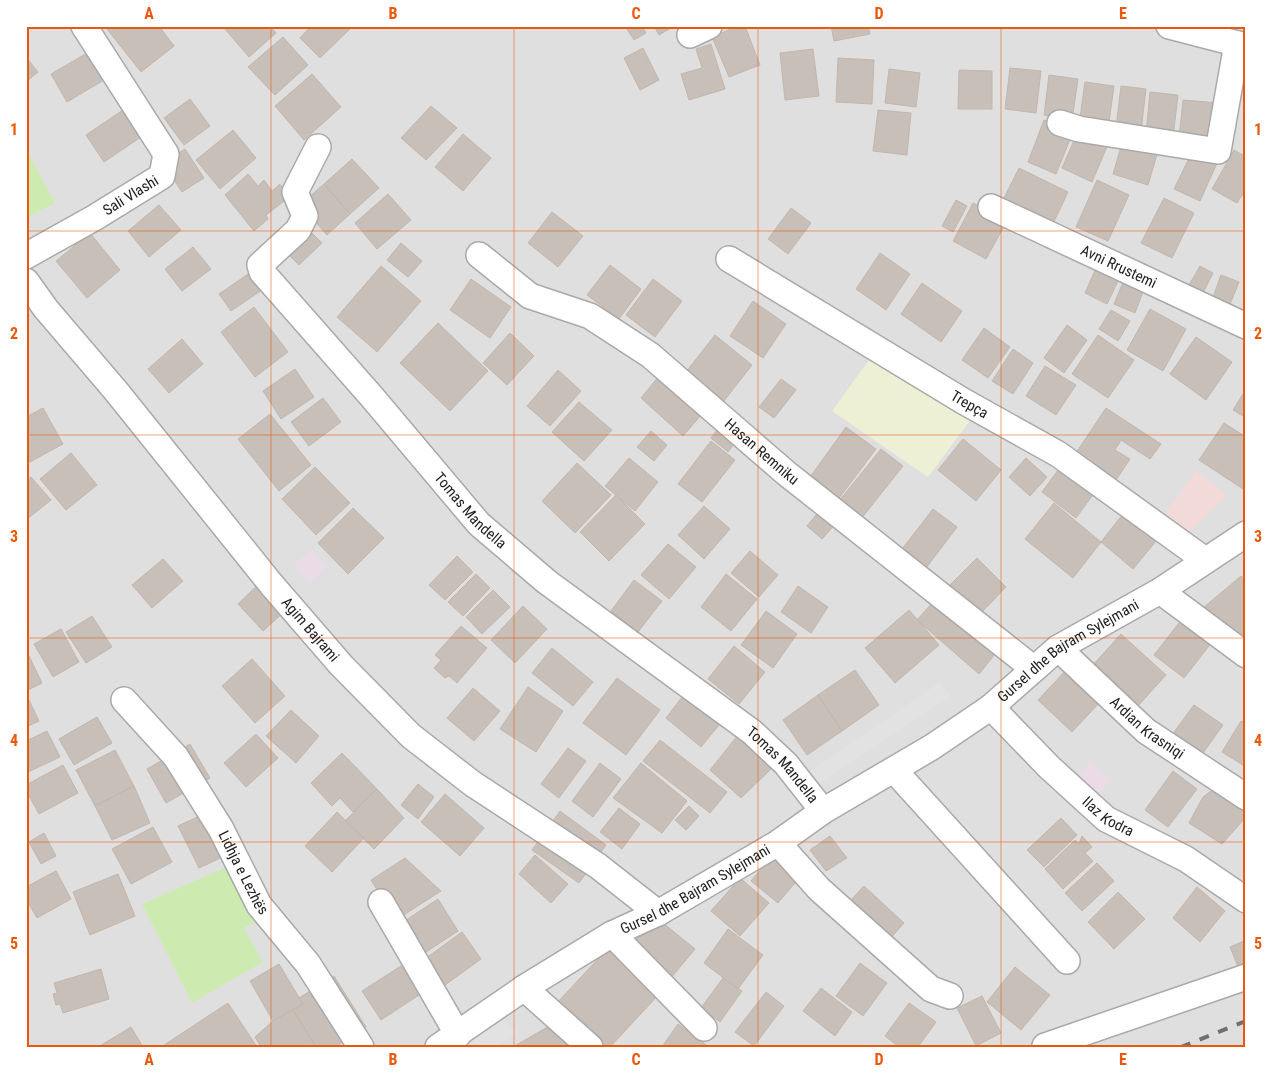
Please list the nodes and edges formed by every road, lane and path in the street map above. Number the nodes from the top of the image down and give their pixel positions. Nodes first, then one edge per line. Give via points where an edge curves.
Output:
1 (84, 26) edge
2 (1169, 26) edge
3 (1241, 45) edge
4 (1060, 123) dead end
5 (318, 147) dead end
6 (992, 207) dead end
7 (479, 255) dead end
8 (26, 256) edge
9 (729, 259) dead end
10 (26, 280) edge
11 (1246, 326) edge
12 (1246, 534) edge
13 (1205, 560) junction
14 (1160, 591) junction
15 (1058, 648) junction
16 (1246, 655) edge
17 (1034, 669) junction
18 (124, 700) dead end
19 (991, 707) junction
20 (894, 770) junction
21 (1246, 797) edge
22 (823, 811) junction
23 (778, 843) junction
24 (1246, 900) edge
25 (381, 902) dead end
26 (658, 913) junction
27 (612, 934) junction
28 (1067, 961) dead end
29 (1246, 976) edge
30 (524, 988) junction
31 (950, 996) dead end
32 (704, 1028) dead end
33 (448, 1041) edge
34 (1045, 1046) edge
35 (361, 1047) edge
36 (590, 1047) edge

1 - 8 street, Sali Vlashi via 166,154 162,176
2 - 3 street
3 - 4 street via 1218,150 1079,129
5 - 22 street, Tomas Mandella via 295,192 305,216 298,230 260,265 262,272 479,524 548,582 752,732 786,764
6 - 11 street, Avni Rrustemi
7 - 17 street, Hasan Remniku via 530,296 590,316 650,355 786,473
9 - 13 street, Trepça via 963,401 1058,454
10 - 26 street, Agim Bajrami via 46,309 340,666 411,736 472,784 598,866
12 - 13 street, Gursel dhe Bajram Sylejmani
13 - 14 street, Gursel dhe Bajram Sylejmani
14 - 15 street, Gursel dhe Bajram Sylejmani
14 - 16 street
15 - 17 street, Gursel dhe Bajram Sylejmani
15 - 21 street, Ardian Krasniqi via 1146,731
17 - 19 street, Gursel dhe Bajram Sylejmani
18 - 35 street, Lidhja e Lezhës via 176,757 221,829 258,905 308,964
19 - 20 street, Gursel dhe Bajram Sylejmani
19 - 24 street, Ilaz Kodra via 1049,767 1106,819 1186,860
20 - 22 street, Gursel dhe Bajram Sylejmani
20 - 28 street
22 - 23 street, Gursel dhe Bajram Sylejmani
23 - 26 street, Gursel dhe Bajram Sylejmani
23 - 31 street, Gursel dhe Bajram Sylejmani via 820,889 931,989
25 - 33 street, Gursel dhe Bajram Sylejmani
26 - 27 street, Gursel dhe Bajram Sylejmani
27 - 30 street, Gursel dhe Bajram Sylejmani
27 - 32 street, Gursel dhe Bajram Sylejmani
29 - 34 street
30 - 33 street, Gursel dhe Bajram Sylejmani
30 - 36 street

